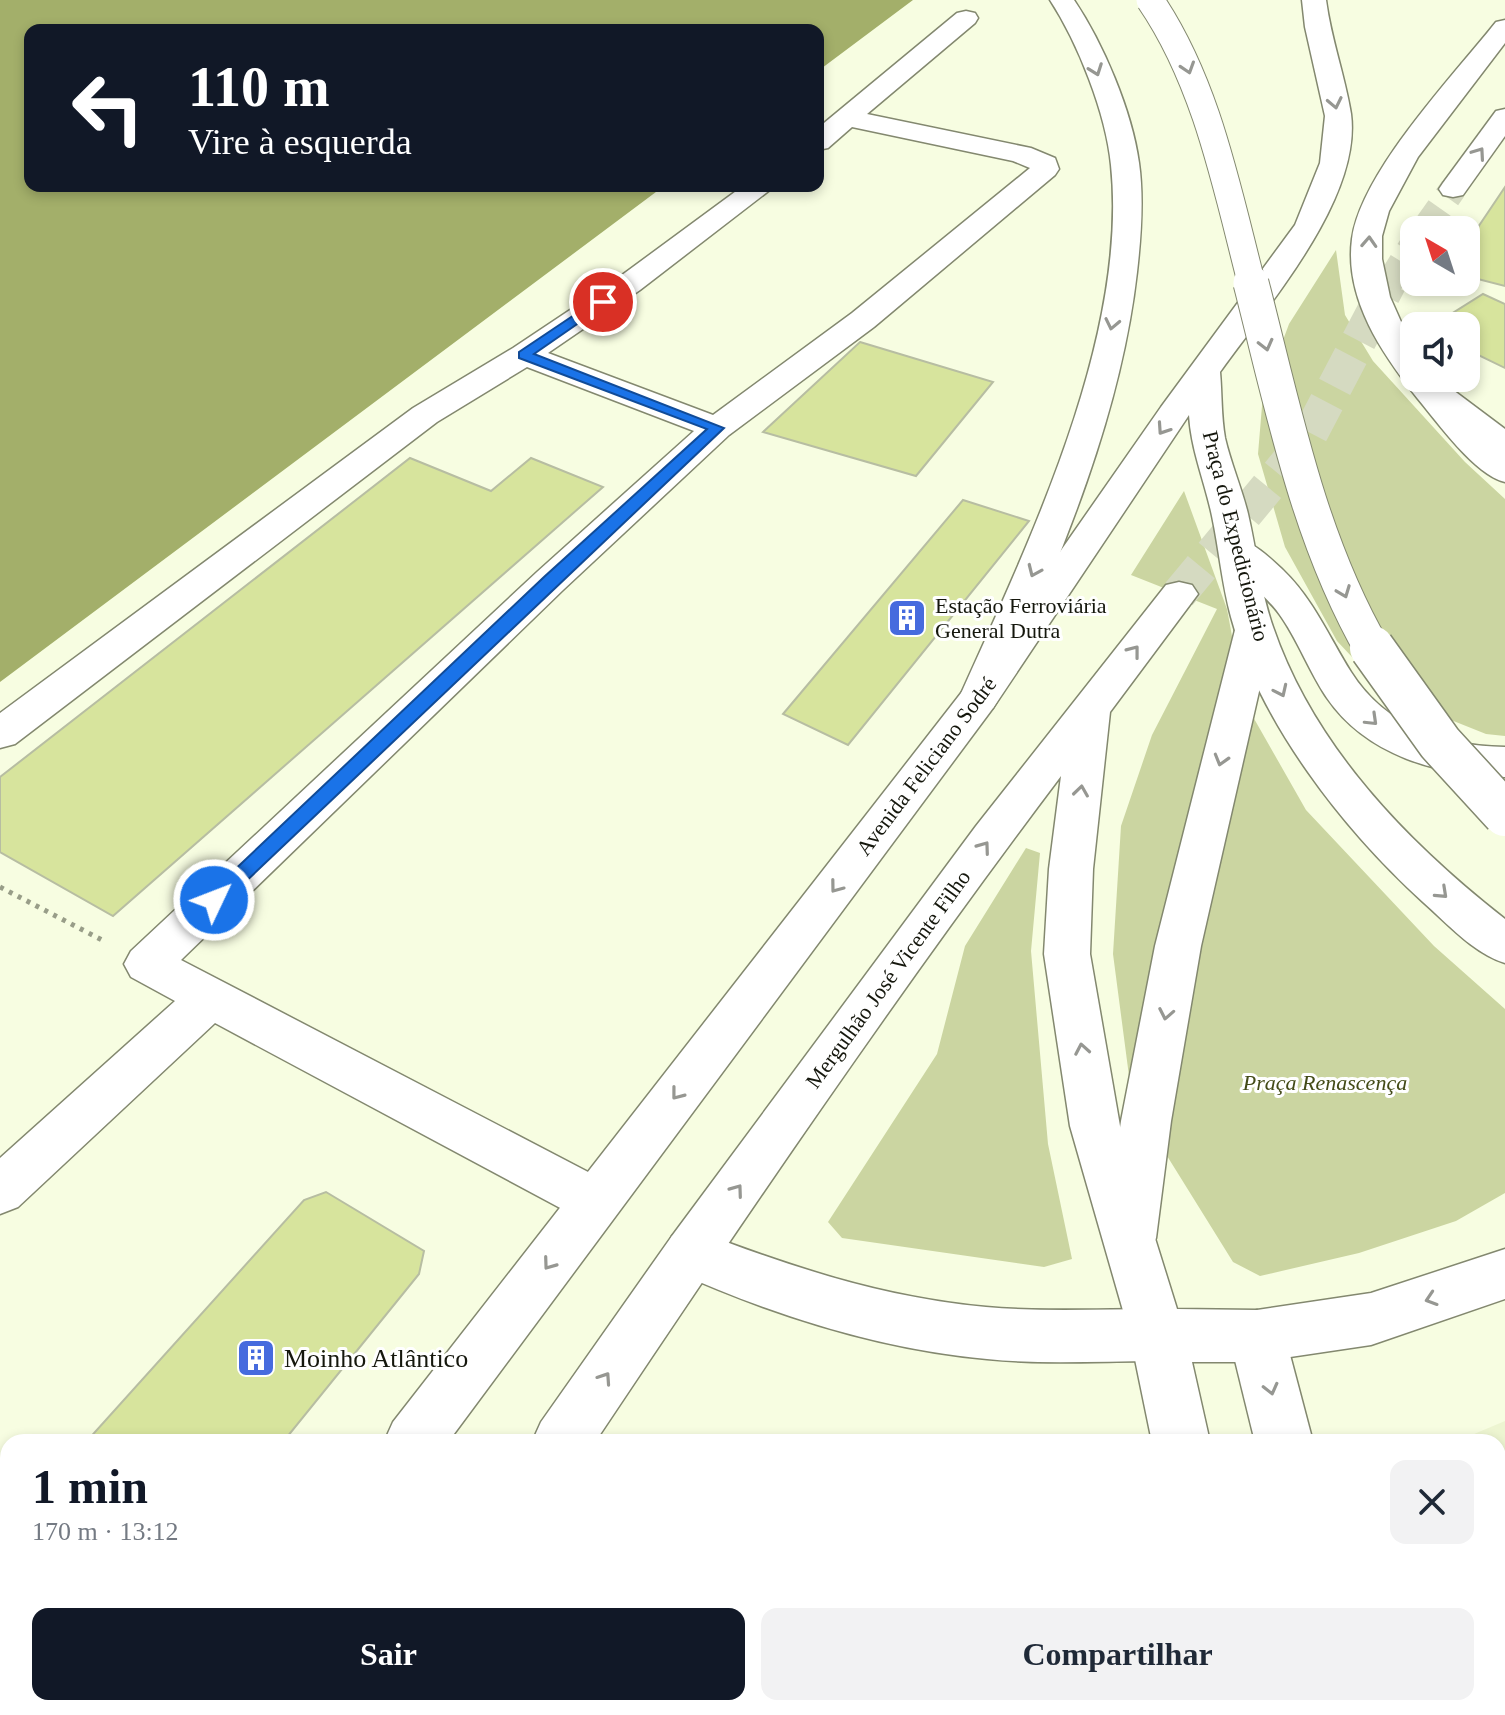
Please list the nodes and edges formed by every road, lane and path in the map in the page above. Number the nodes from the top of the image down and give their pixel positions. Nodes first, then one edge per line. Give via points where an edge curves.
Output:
1 (1062, 0) edge
2 (1150, 0) edge
3 (1311, 9) edge
4 (966, 18) dead end
5 (1505, 27) edge
6 (1505, 117) edge
7 (848, 118) junction
8 (824, 137) edge
9 (1453, 189) tunnel mouth
10 (753, 192) edge
11 (1400, 353) edge
12 (524, 355) junction
13 (1204, 372) junction
14 (1430, 392) edge
15 (1437, 392) edge
16 (717, 428) junction
17 (1505, 445) edge
18 (1505, 472) edge
19 (1238, 551) junction
20 (1179, 594) tunnel mouth
21 (1254, 630) junction
22 (979, 698) junction
23 (1090, 709) junction
24 (0, 734) edge
25 (1505, 762) edge
26 (1505, 814) edge
27 (0, 887) edge
28 (1505, 945) edge
29 (147, 964) junction
30 (210, 998) junction
31 (0, 1191) edge
32 (595, 1201) junction
33 (1130, 1241) junction
34 (691, 1253) junction
35 (1505, 1274) edge
36 (1158, 1335) junction
37 (1257, 1336) junction
38 (419, 1434) edge
39 (567, 1434) edge
40 (1179, 1434) edge
41 (1282, 1434) edge

1 -> 22 main road via 1080,26 1110,107 1126,172 1126,261 1102,376 1078,456 1050,536
2 -> 26 main road, bridge via 1184,54 1293,445 1351,608 1400,691
3 -> 13 main road, Avenida Feliciano Sodré via 1338,116 1330,174 1309,226
4 - 7 main road
11 -> 5 main road via 1381,319 1370,274 1367,238 1379,198
9 -> 6 main road
7 - 8 main road
7 - 16 main road via 1021,154 1045,164 1045,169 863,320
10 - 12 main road
12 - 16 main road
12 - 24 main road via 425,415
13 - 19 main road, Praça do Expedicionário via 1210,447
13 -> 22 main road, Avenida Feliciano Sodré
14 - 18 main road
15 - 17 main road
16 - 29 main road
19 - 21 main road, Praça do Expedicionário
19 -> 25 main road via 1283,593 1348,697 1382,730 1421,751
23 -> 20 main road, Mergulhão José Vicente Filho
21 -> 28 main road, Praça do Expedicionário via 1284,699 1337,779 1400,855
21 -> 33 main road via 1177,955 1141,1140
22 -> 32 main road, Avenida Feliciano Sodré
33 -> 23 main road via 1095,1126 1067,954
34 -> 23 main road, Mergulhão José Vicente Filho via 991,837
27 - 29 path
29 - 30 main road
30 - 31 main road
30 - 32 main road
32 -> 38 main road, Avenida Feliciano Sodré
33 - 36 main road
34 - 36 main road via 773,1287 927,1324 1026,1336
39 -> 34 main road
35 -> 37 main road via 1371,1319
36 - 37 main road
36 - 40 main road
37 -> 41 main road

